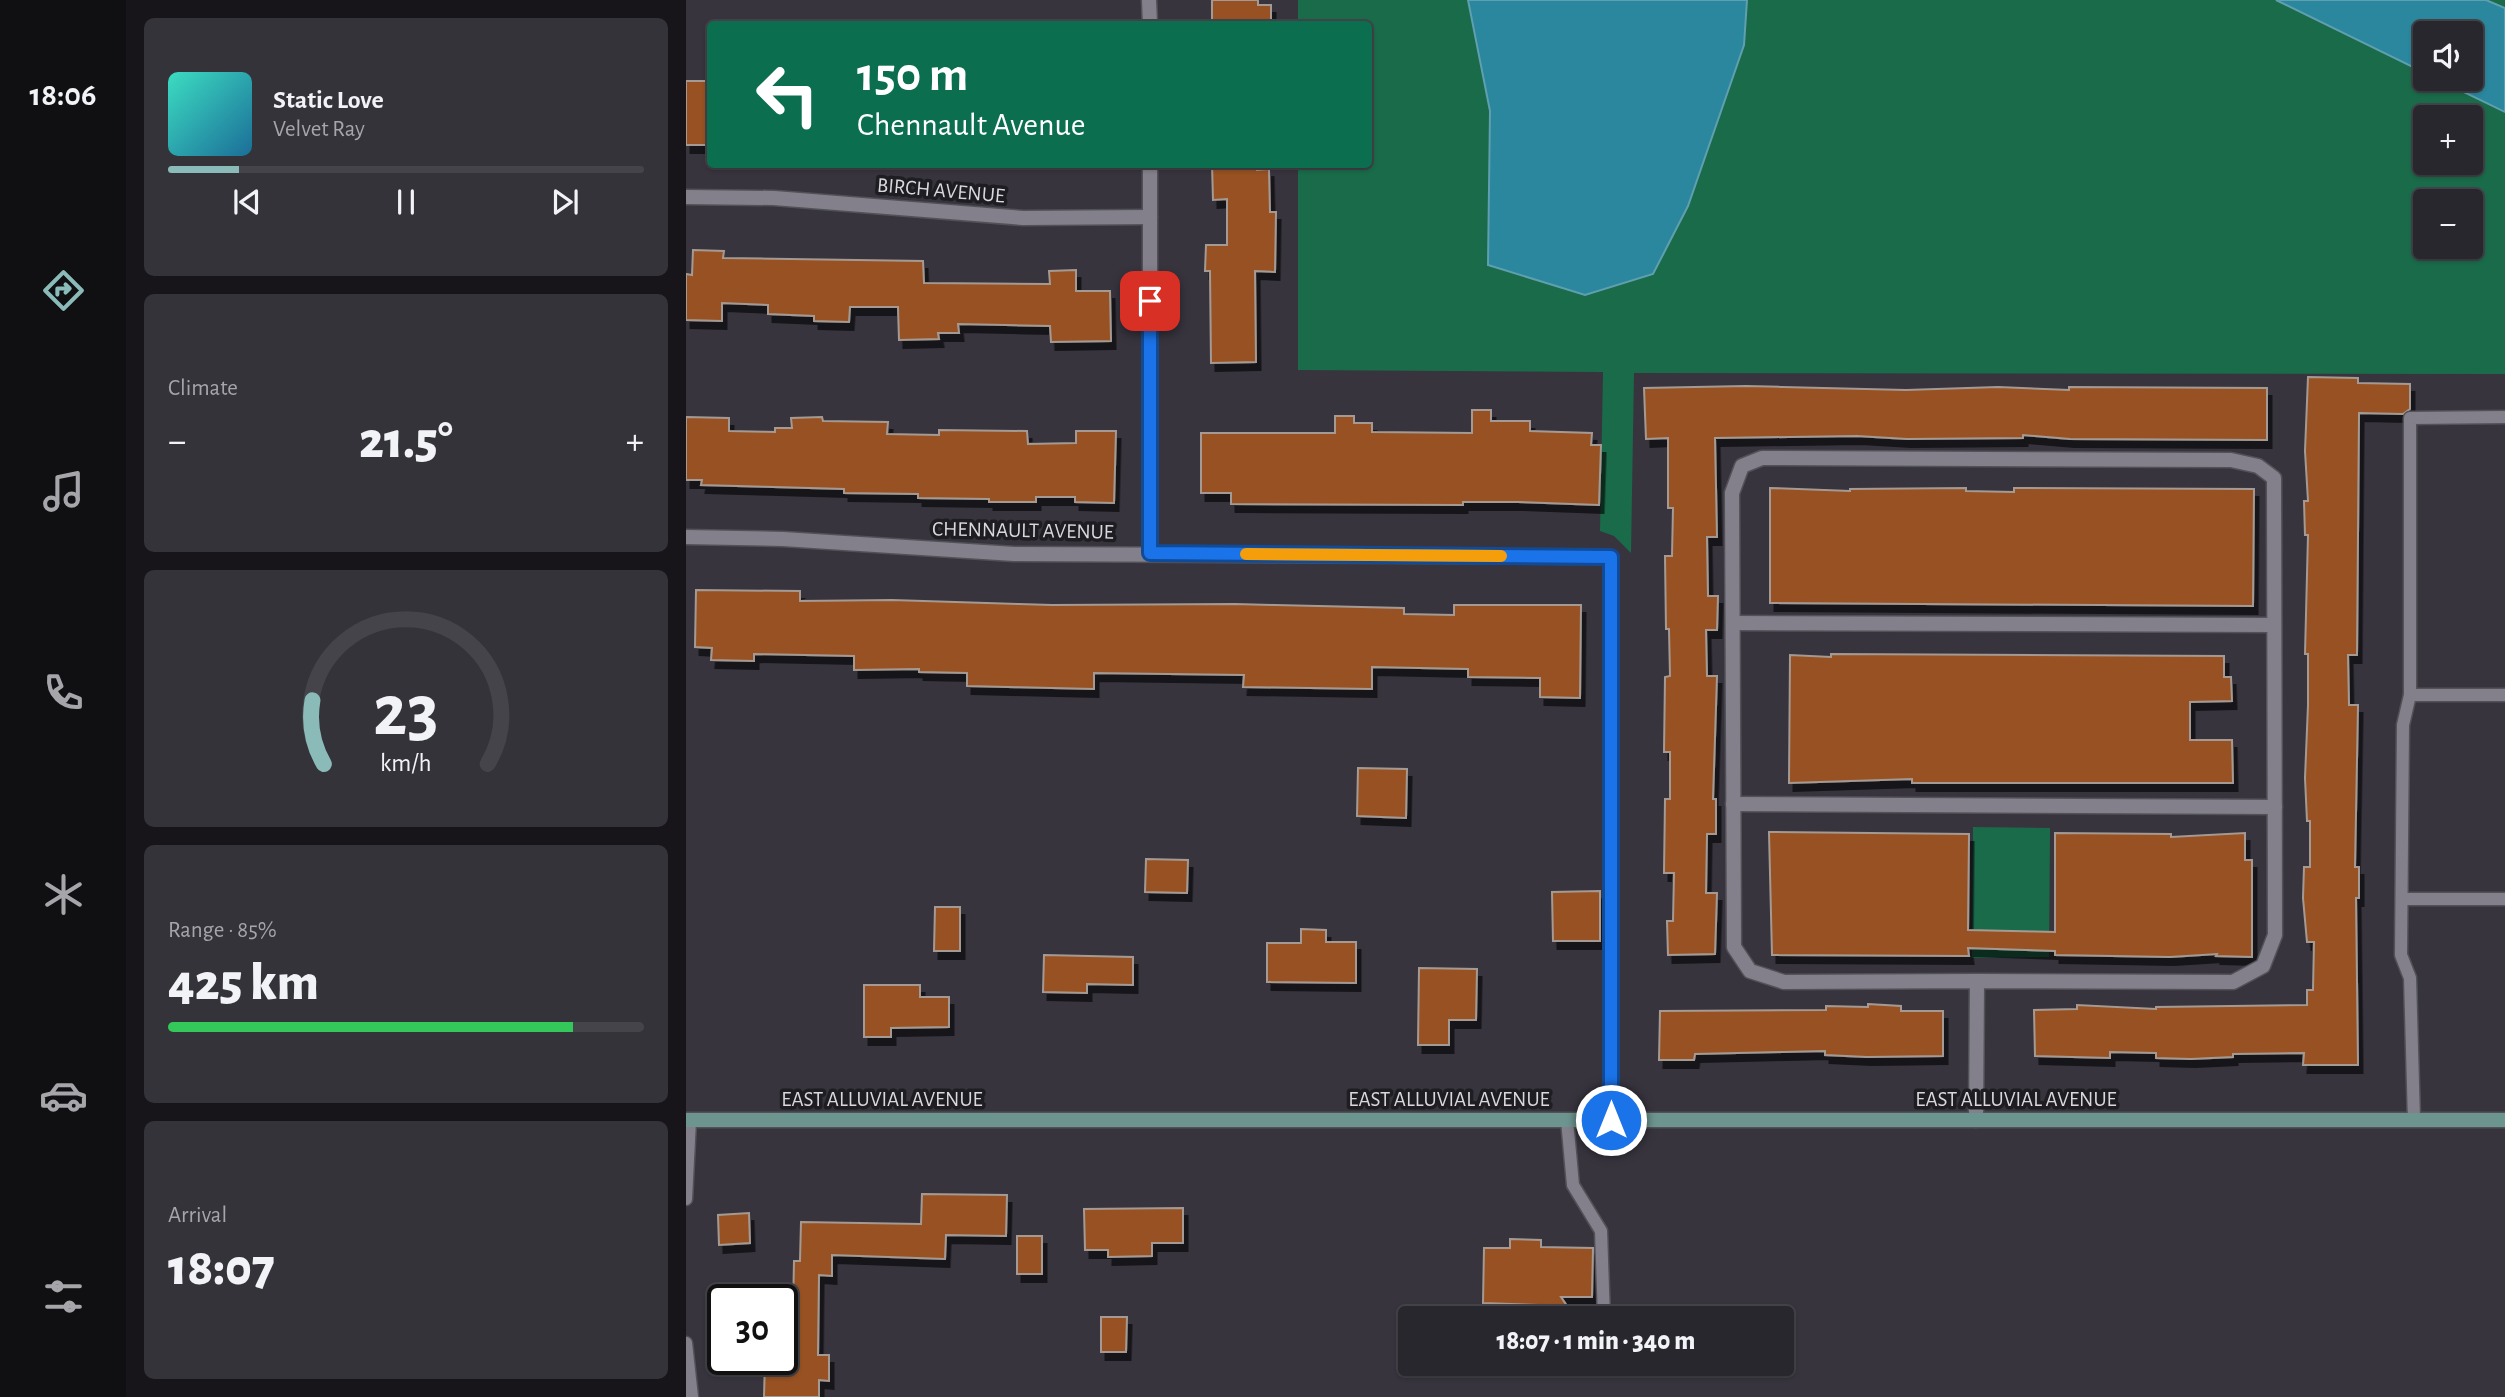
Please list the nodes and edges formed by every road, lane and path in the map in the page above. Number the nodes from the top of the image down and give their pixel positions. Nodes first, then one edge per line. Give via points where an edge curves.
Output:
1 (1149, 0) edge
2 (1150, 21) edge
3 (1150, 168) edge
4 (686, 197) edge
5 (1150, 217) junction
6 (2505, 417) edge
7 (686, 537) edge
8 (1150, 553) junction
9 (1733, 624) junction
10 (2274, 625) junction
11 (2410, 695) junction
12 (2505, 695) edge
13 (1733, 804) junction
14 (2275, 807) junction
15 (2402, 899) junction
16 (2505, 900) edge
17 (1977, 981) junction
18 (688, 1120) edge
19 (1567, 1120) junction
20 (1611, 1120) junction
21 (1976, 1120) junction
22 (2414, 1120) junction
23 (2505, 1120) edge
24 (686, 1199) edge
25 (1604, 1306) edge
26 (686, 1343) edge
27 (692, 1397) edge

1 - 2 street
3 - 5 street
4 - 5 street, BIRCH AVENUE via 774,198 1023,218
5 - 8 street
6 - 11 lane via 2410,418
7 - 8 street, CHENNAULT AVENUE via 964,552
8 - 20 street, CHENNAULT AVENUE via 1611,557
9 - 10 street
9 - 10 street via 1732,494 1742,466 1762,458 2231,460 2259,466 2274,478
9 - 13 street
10 - 14 street
11 - 12 lane
11 - 15 lane via 2403,726
13 - 14 street
13 - 17 street via 1734,947 1750,971 1784,982
14 - 17 street via 2275,935 2263,966 2233,982
15 - 16 lane
15 - 22 lane via 2401,955 2410,978
17 - 21 street
18 - 19 street, EAST ALLUVIAL AVENUE
18 - 24 lane
19 - 20 street, EAST ALLUVIAL AVENUE
19 - 25 lane via 1573,1185 1601,1231
20 - 21 street, EAST ALLUVIAL AVENUE
21 - 22 street, EAST ALLUVIAL AVENUE
22 - 23 street, EAST ALLUVIAL AVENUE
26 - 27 lane

